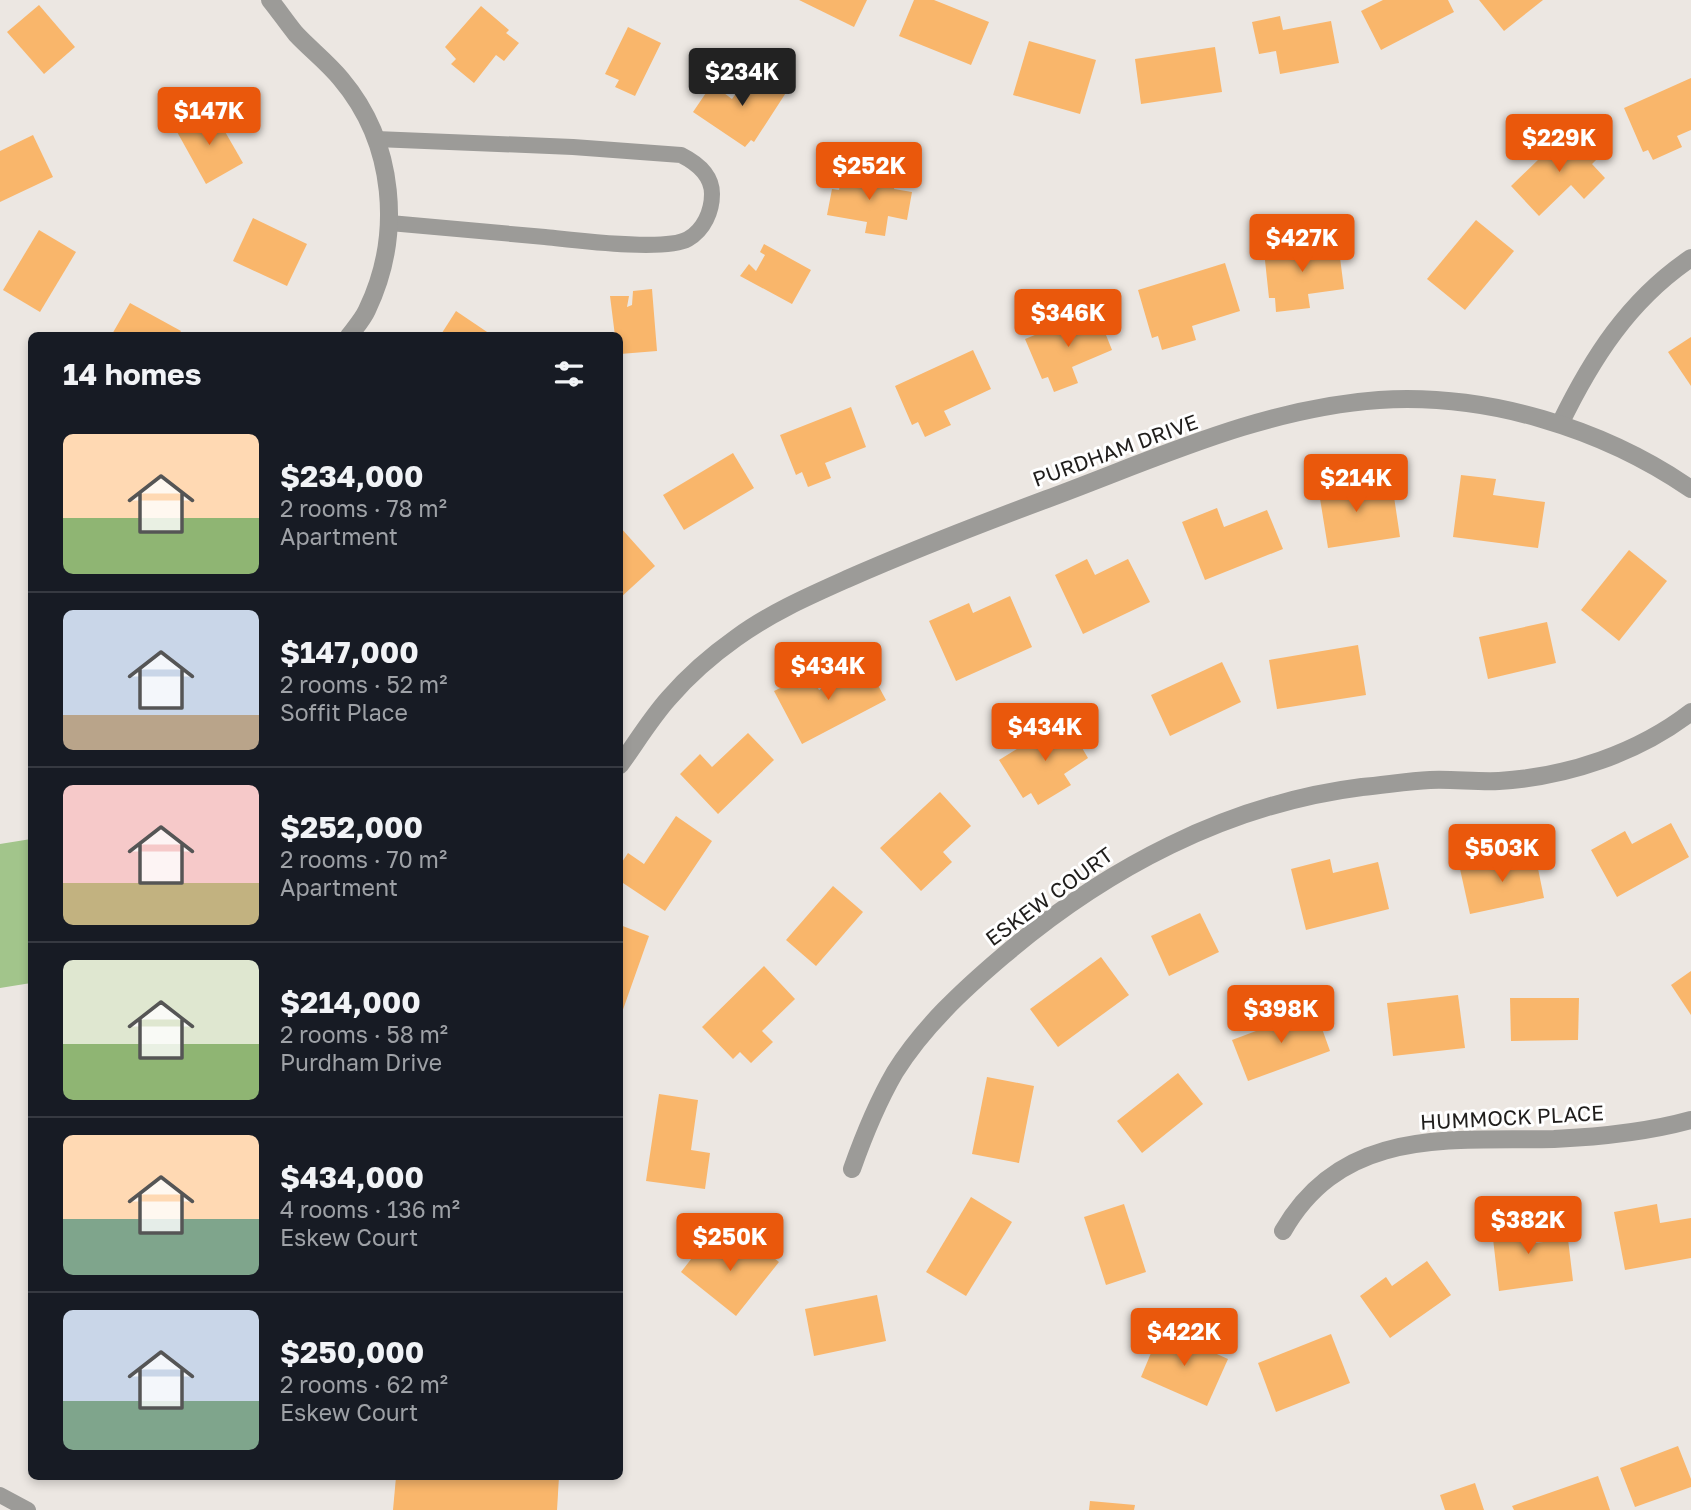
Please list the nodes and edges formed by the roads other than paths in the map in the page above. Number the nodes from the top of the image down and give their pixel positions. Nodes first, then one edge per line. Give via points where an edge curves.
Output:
1 (270, 0) edge
2 (376, 139) junction
3 (390, 223) junction
4 (1691, 258) edge
5 (352, 332) edge
6 (1560, 425) junction
7 (1691, 489) edge
8 (1691, 712) edge
9 (623, 761) edge
10 (1691, 1120) edge
11 (852, 1168) dead end
12 (1283, 1231) dead end
13 (0, 1495) edge
14 (28, 1510) edge

1 - 2 street via 342,79
2 - 3 street via 388,184
2 - 3 lane via 681,155 708,177 712,191 711,210 702,227 688,239 670,245
3 - 5 street via 382,270 367,311
4 - 6 street via 1643,298 1614,331 1583,376
6 - 7 street, PURDHAM DRIVE via 1613,445
6 - 9 street, PURDHAM DRIVE via 1486,407 1381,400 1322,406 1252,423 935,540 785,607 736,637 692,674
8 - 11 street, ESKEW COURT via 1645,742 1542,776 1430,780 1347,790 1288,802 1219,824 1153,852 1035,928 928,1028 896,1071
10 - 12 street, HUMMOCK PLACE via 1555,1139 1469,1138 1370,1155 1338,1170 1311,1192
13 - 14 lane

